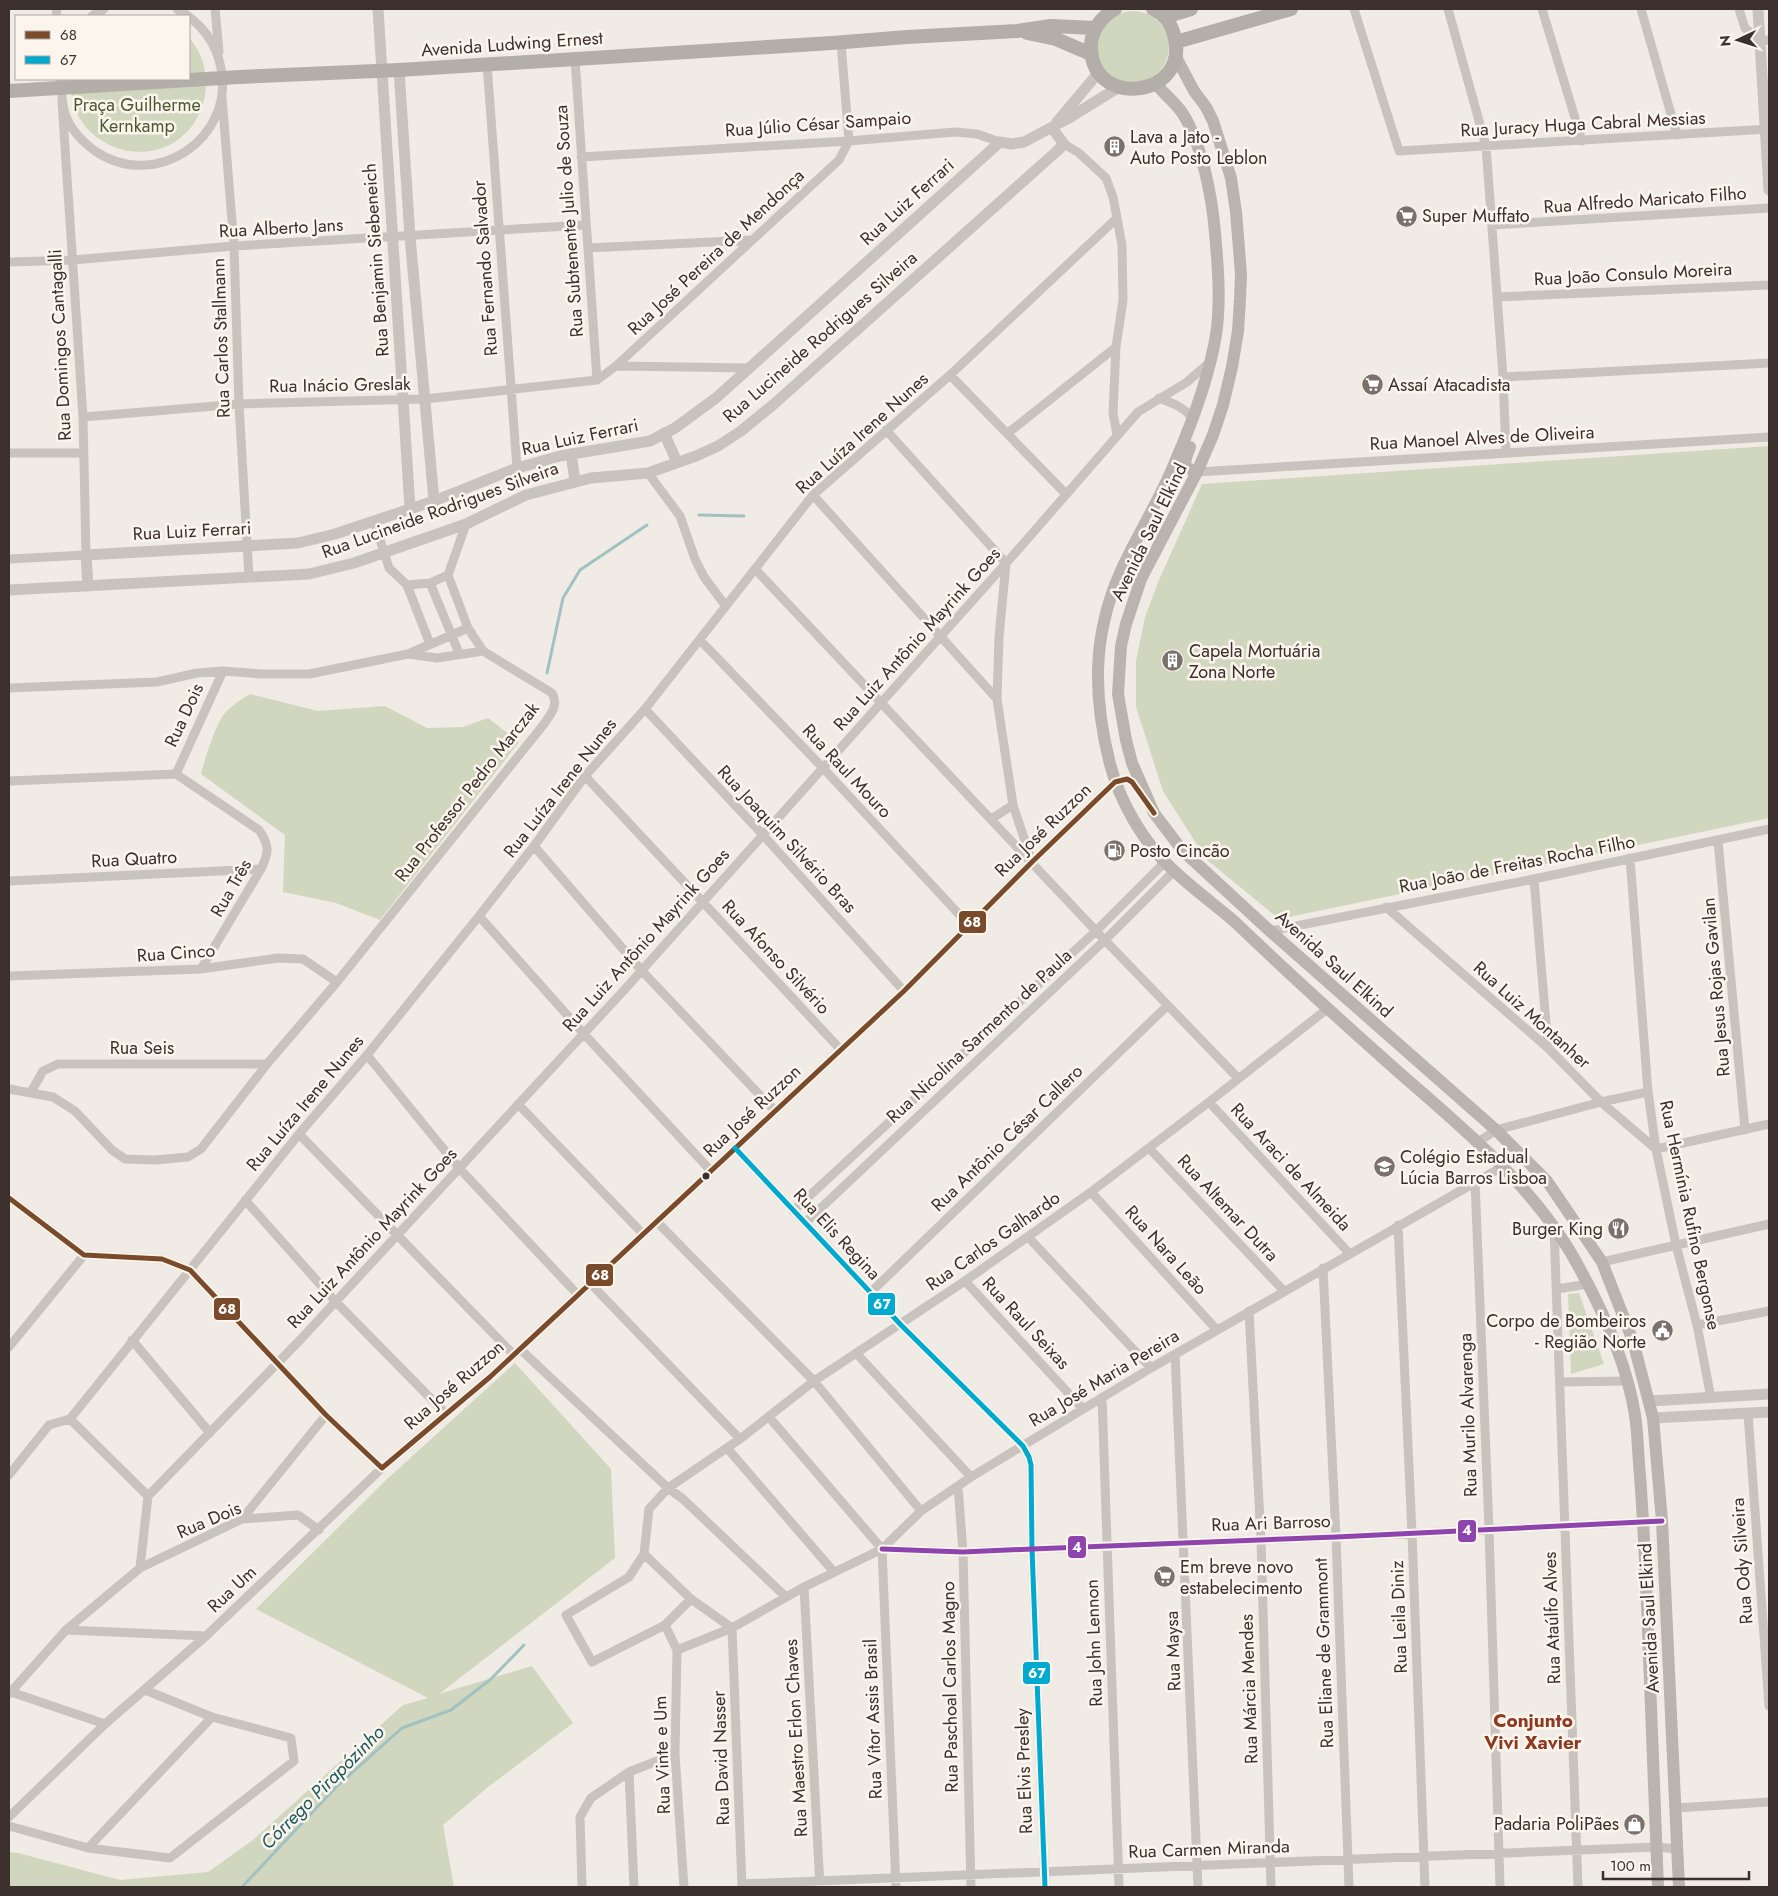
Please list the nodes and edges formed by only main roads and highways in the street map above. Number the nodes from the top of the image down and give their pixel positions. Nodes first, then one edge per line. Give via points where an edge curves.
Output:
1 (1115, 9) edge
2 (1191, 9) edge
3 (1290, 9) edge
4 (1159, 13) edge
5 (1095, 28) junction
6 (1017, 32) junction
7 (1176, 42) junction
8 (1091, 54) junction
9 (1176, 57) junction
10 (1156, 84) junction
11 (62, 89) edge
12 (9, 91) edge
13 (1192, 418) junction
14 (1197, 472) junction
15 (1115, 782) junction
16 (1154, 813) junction
17 (1226, 914) junction
18 (1270, 931) junction
19 (1634, 1341) junction
20 (1615, 1345) junction
21 (1627, 1381) junction
22 (1653, 1418) junction
23 (1658, 1887) edge
24 (1679, 1887) edge

1 - 5 highway via 1106,14
2 - 4 highway
3 - 7 highway
4 - 7 highway via 1172,28
5 - 6 highway, Avenida Ludwing Ernest via 1051,26
5 - 8 highway
6 - 8 highway, Avenida Ludwing Ernest via 1056,39
6 - 11 highway, Avenida Ludwing Ernest
7 - 9 highway
8 - 10 highway via 1099,72 1110,83 1132,90
9 - 10 highway via 1166,76
9 - 14 main road, Avenida Saul Elkind via 1213,121 1228,166 1241,274 1238,331 1232,367 1223,404
10 - 13 main road, Avenida Saul Elkind via 1181,112 1195,140 1214,222 1219,278 1216,332
11 - 12 highway, Avenida Ludwing Ernest
13 - 14 main road via 1194,435 1185,461 1188,469
13 - 15 main road, Avenida Saul Elkind via 1173,467 1121,571 1105,620 1097,694 1099,718
14 - 16 main road, Avenida Saul Elkind via 1141,579 1121,646 1118,694 1126,740 1132,763
15 - 16 main road via 1127,779 1132,782
15 - 17 main road, Avenida Saul Elkind via 1139,828 1170,867
16 - 18 main road, Avenida Saul Elkind via 1182,850
17 - 18 main road via 1256,932
17 - 20 main road, Avenida Saul Elkind via 1327,1009 1478,1142 1523,1188 1579,1266
18 - 19 main road, Avenida Saul Elkind via 1496,1130 1547,1181 1602,1262
19 - 20 main road
19 - 22 main road, Avenida Saul Elkind
20 - 21 main road, Avenida Saul Elkind
21 - 22 main road via 1634,1390 1641,1412
21 - 23 main road, Avenida Saul Elkind via 1635,1415 1644,1523
22 - 24 main road, Avenida Saul Elkind via 1662,1521

